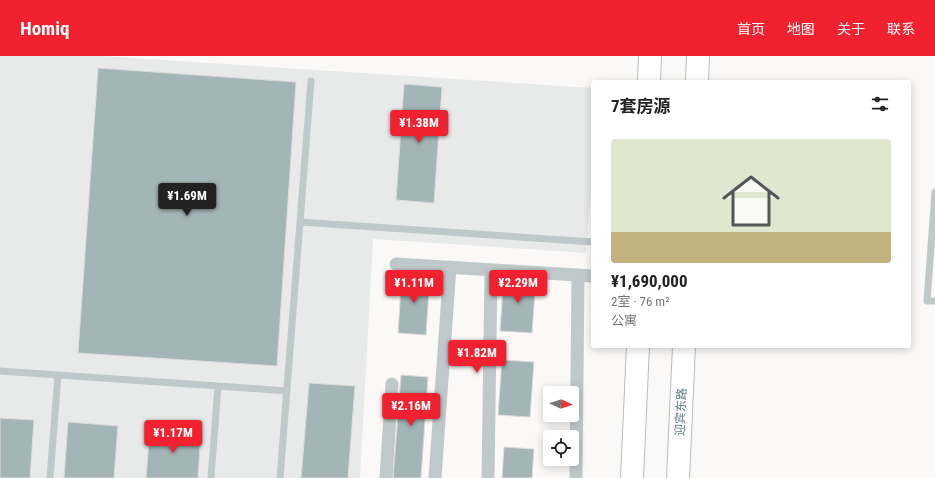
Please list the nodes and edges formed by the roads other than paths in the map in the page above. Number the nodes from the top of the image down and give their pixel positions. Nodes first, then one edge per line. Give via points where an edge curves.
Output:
1 (650, 56) edge
2 (698, 56) edge
3 (649, 80) edge
4 (697, 80) edge
5 (311, 81) dead end
6 (935, 192) edge
7 (300, 222) junction
8 (591, 242) edge
9 (396, 264) dead end
10 (450, 267) junction
11 (490, 270) junction
12 (578, 275) junction
13 (591, 276) edge
14 (935, 302) edge
15 (638, 348) edge
16 (684, 348) edge
17 (0, 371) edge
18 (58, 375) junction
19 (392, 384) dead end
20 (218, 386) junction
21 (287, 391) junction
22 (50, 478) edge
23 (211, 478) edge
24 (280, 478) edge
25 (386, 478) edge
26 (435, 478) edge
27 (488, 478) edge
28 (576, 478) edge
29 (632, 478) edge
30 (678, 478) edge

1 - 3 highway
2 - 4 highway
5 - 7 lane
6 - 14 lane via 927,301
7 - 8 lane
7 - 21 lane
9 - 10 street
10 - 11 street
10 - 26 street
11 - 12 street
11 - 27 street
12 - 13 street
12 - 28 street
15 - 29 highway
16 - 30 highway, 迎宾东路
17 - 18 lane
18 - 20 lane
18 - 22 lane
19 - 25 street
20 - 21 lane
20 - 23 lane
21 - 24 lane

